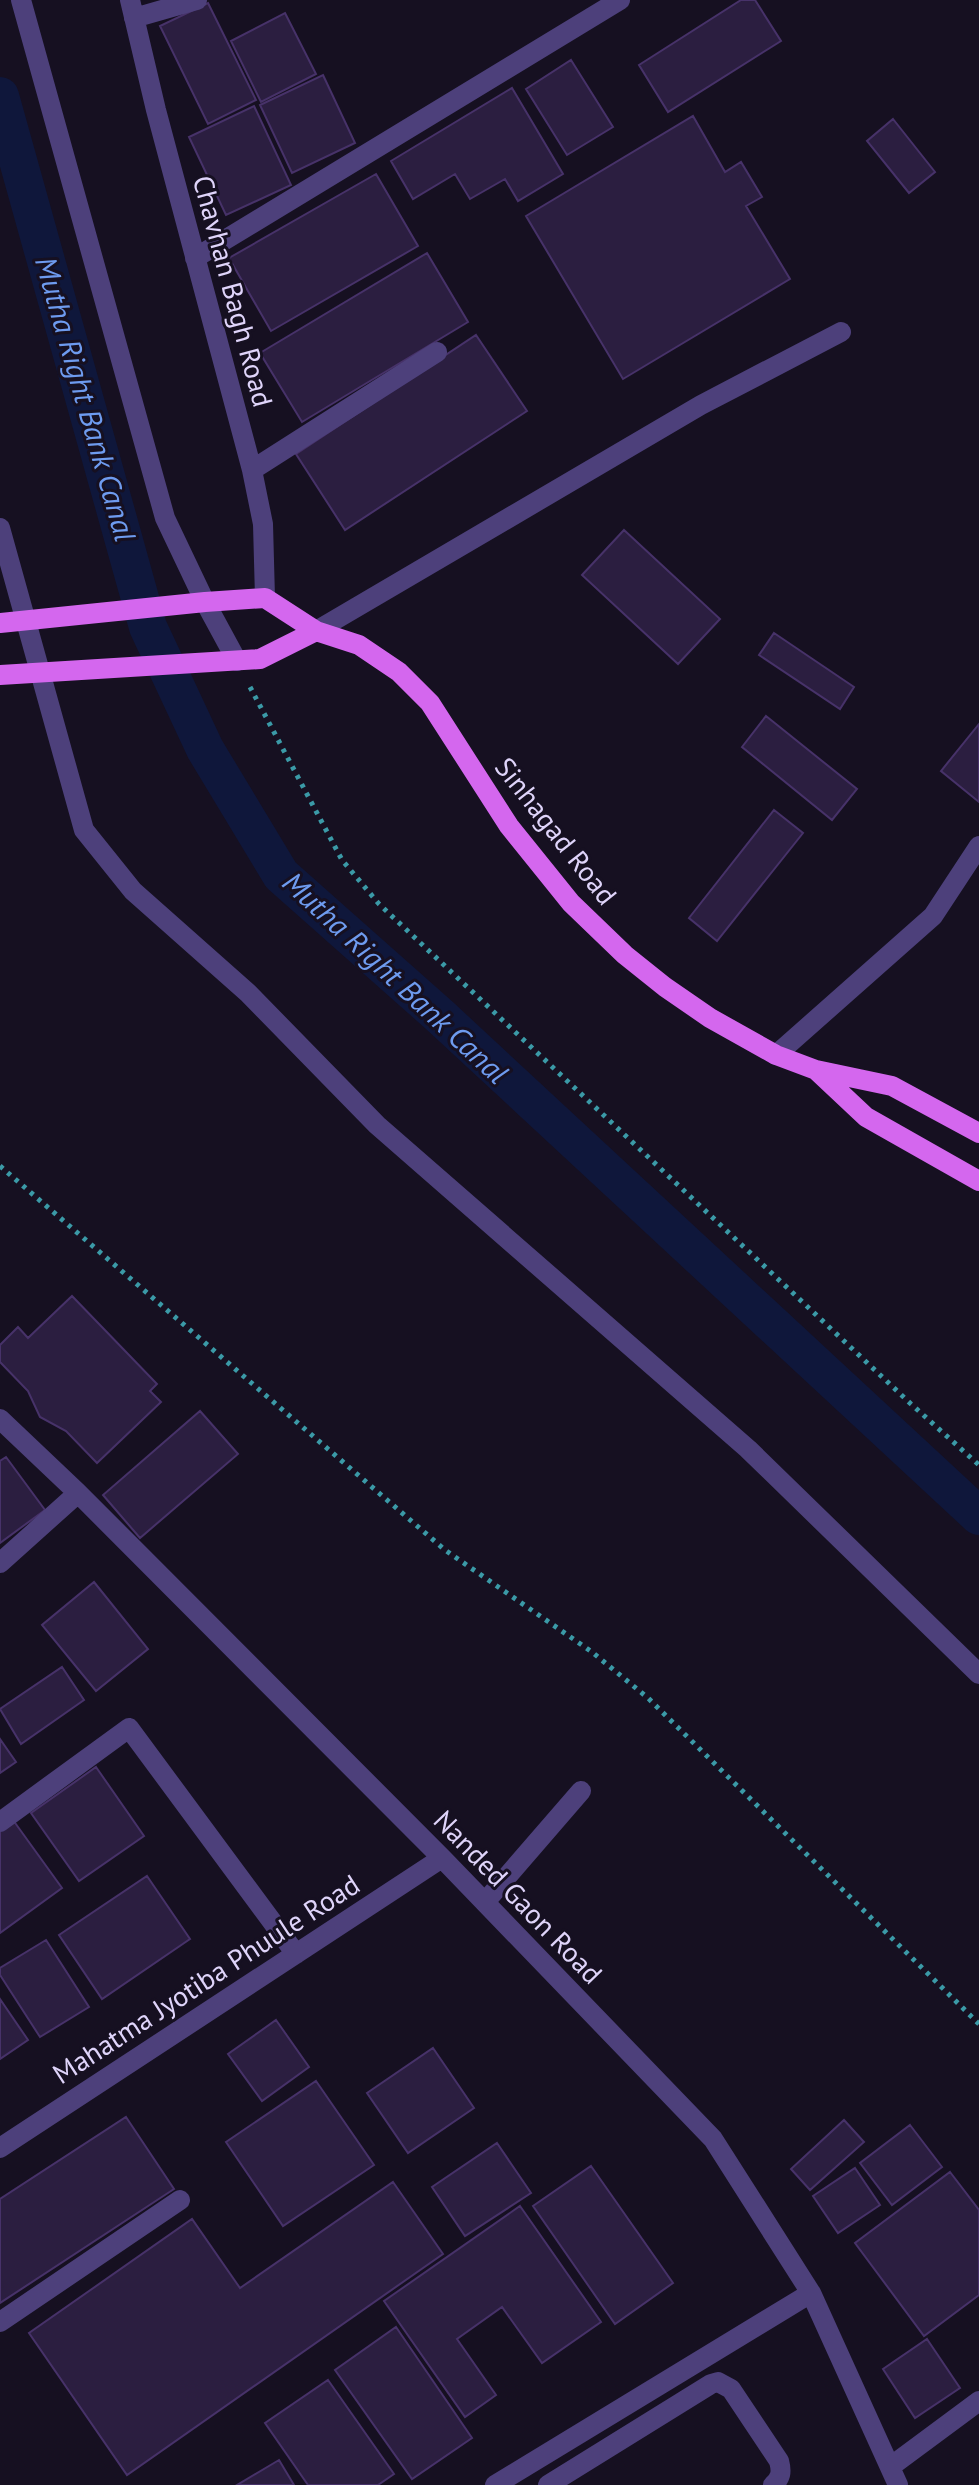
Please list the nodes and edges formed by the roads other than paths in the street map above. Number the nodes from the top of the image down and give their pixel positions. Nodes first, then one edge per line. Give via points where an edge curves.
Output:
1 (21, 0) edge
2 (197, 0) edge
3 (620, 0) edge
4 (132, 9) edge
5 (195, 258) junction
6 (841, 332) dead end
7 (437, 352) dead end
8 (252, 470) junction
9 (0, 528) edge
10 (265, 598) junction
11 (205, 602) junction
12 (24, 621) junction
13 (0, 623) edge
14 (316, 631) junction
15 (237, 661) junction
16 (40, 672) junction
17 (0, 675) edge
18 (979, 846) edge
19 (776, 1055) junction
20 (816, 1070) junction
21 (979, 1133) edge
22 (979, 1181) edge
23 (0, 1419) edge
24 (78, 1493) junction
25 (0, 1563) edge
26 (979, 1674) edge
27 (581, 1791) dead end
28 (0, 1822) edge
29 (442, 1858) junction
30 (485, 1902) junction
31 (296, 1954) junction
32 (0, 2148) edge
33 (180, 2200) dead end
34 (811, 2293) junction
35 (0, 2322) edge
36 (979, 2401) edge
37 (894, 2476) edge
38 (495, 2485) edge
39 (548, 2485) edge
40 (773, 2485) edge

1 - 11 street via 165,518
2 - 4 street
3 - 5 street
4 - 5 street, Chavhan Bagh Road
5 - 8 street, Chavhan Bagh Road
6 - 14 street via 701,405
7 - 8 street
8 - 10 street, Chavhan Bagh Road via 263,524
9 - 12 street
10 - 11 main road
10 - 14 main road, Sinhagad Road
11 - 12 main road
11 - 15 street
12 - 13 main road
12 - 16 street
14 - 15 main road via 260,659
14 - 19 main road, Sinhagad Road via 359,645 399,672 430,703 509,826 607,939 665,987
15 - 16 main road
16 - 17 main road
16 - 26 street via 84,830 133,891 248,993 377,1125 748,1449
18 - 19 street via 933,916
19 - 20 main road, Sinhagad Road
20 - 21 main road, Sinhagad Road via 892,1086
20 - 22 main road, Sinhagad Road via 866,1117
23 - 24 street, Nanded Gaon Road
24 - 25 street
24 - 29 street, Nanded Gaon Road
27 - 30 street
28 - 31 street via 129,1728
29 - 30 street, Nanded Gaon Road
29 - 31 street, Mahatma Jyotiba Phuule Road
30 - 34 street, Nanded Gaon Road via 713,2139
31 - 32 street, Mahatma Jyotiba Phuule Road
33 - 35 street
34 - 37 street, Nanded Gaon Road
34 - 38 street
36 - 37 street
39 - 40 street via 718,2382 731,2389 779,2461 782,2470

